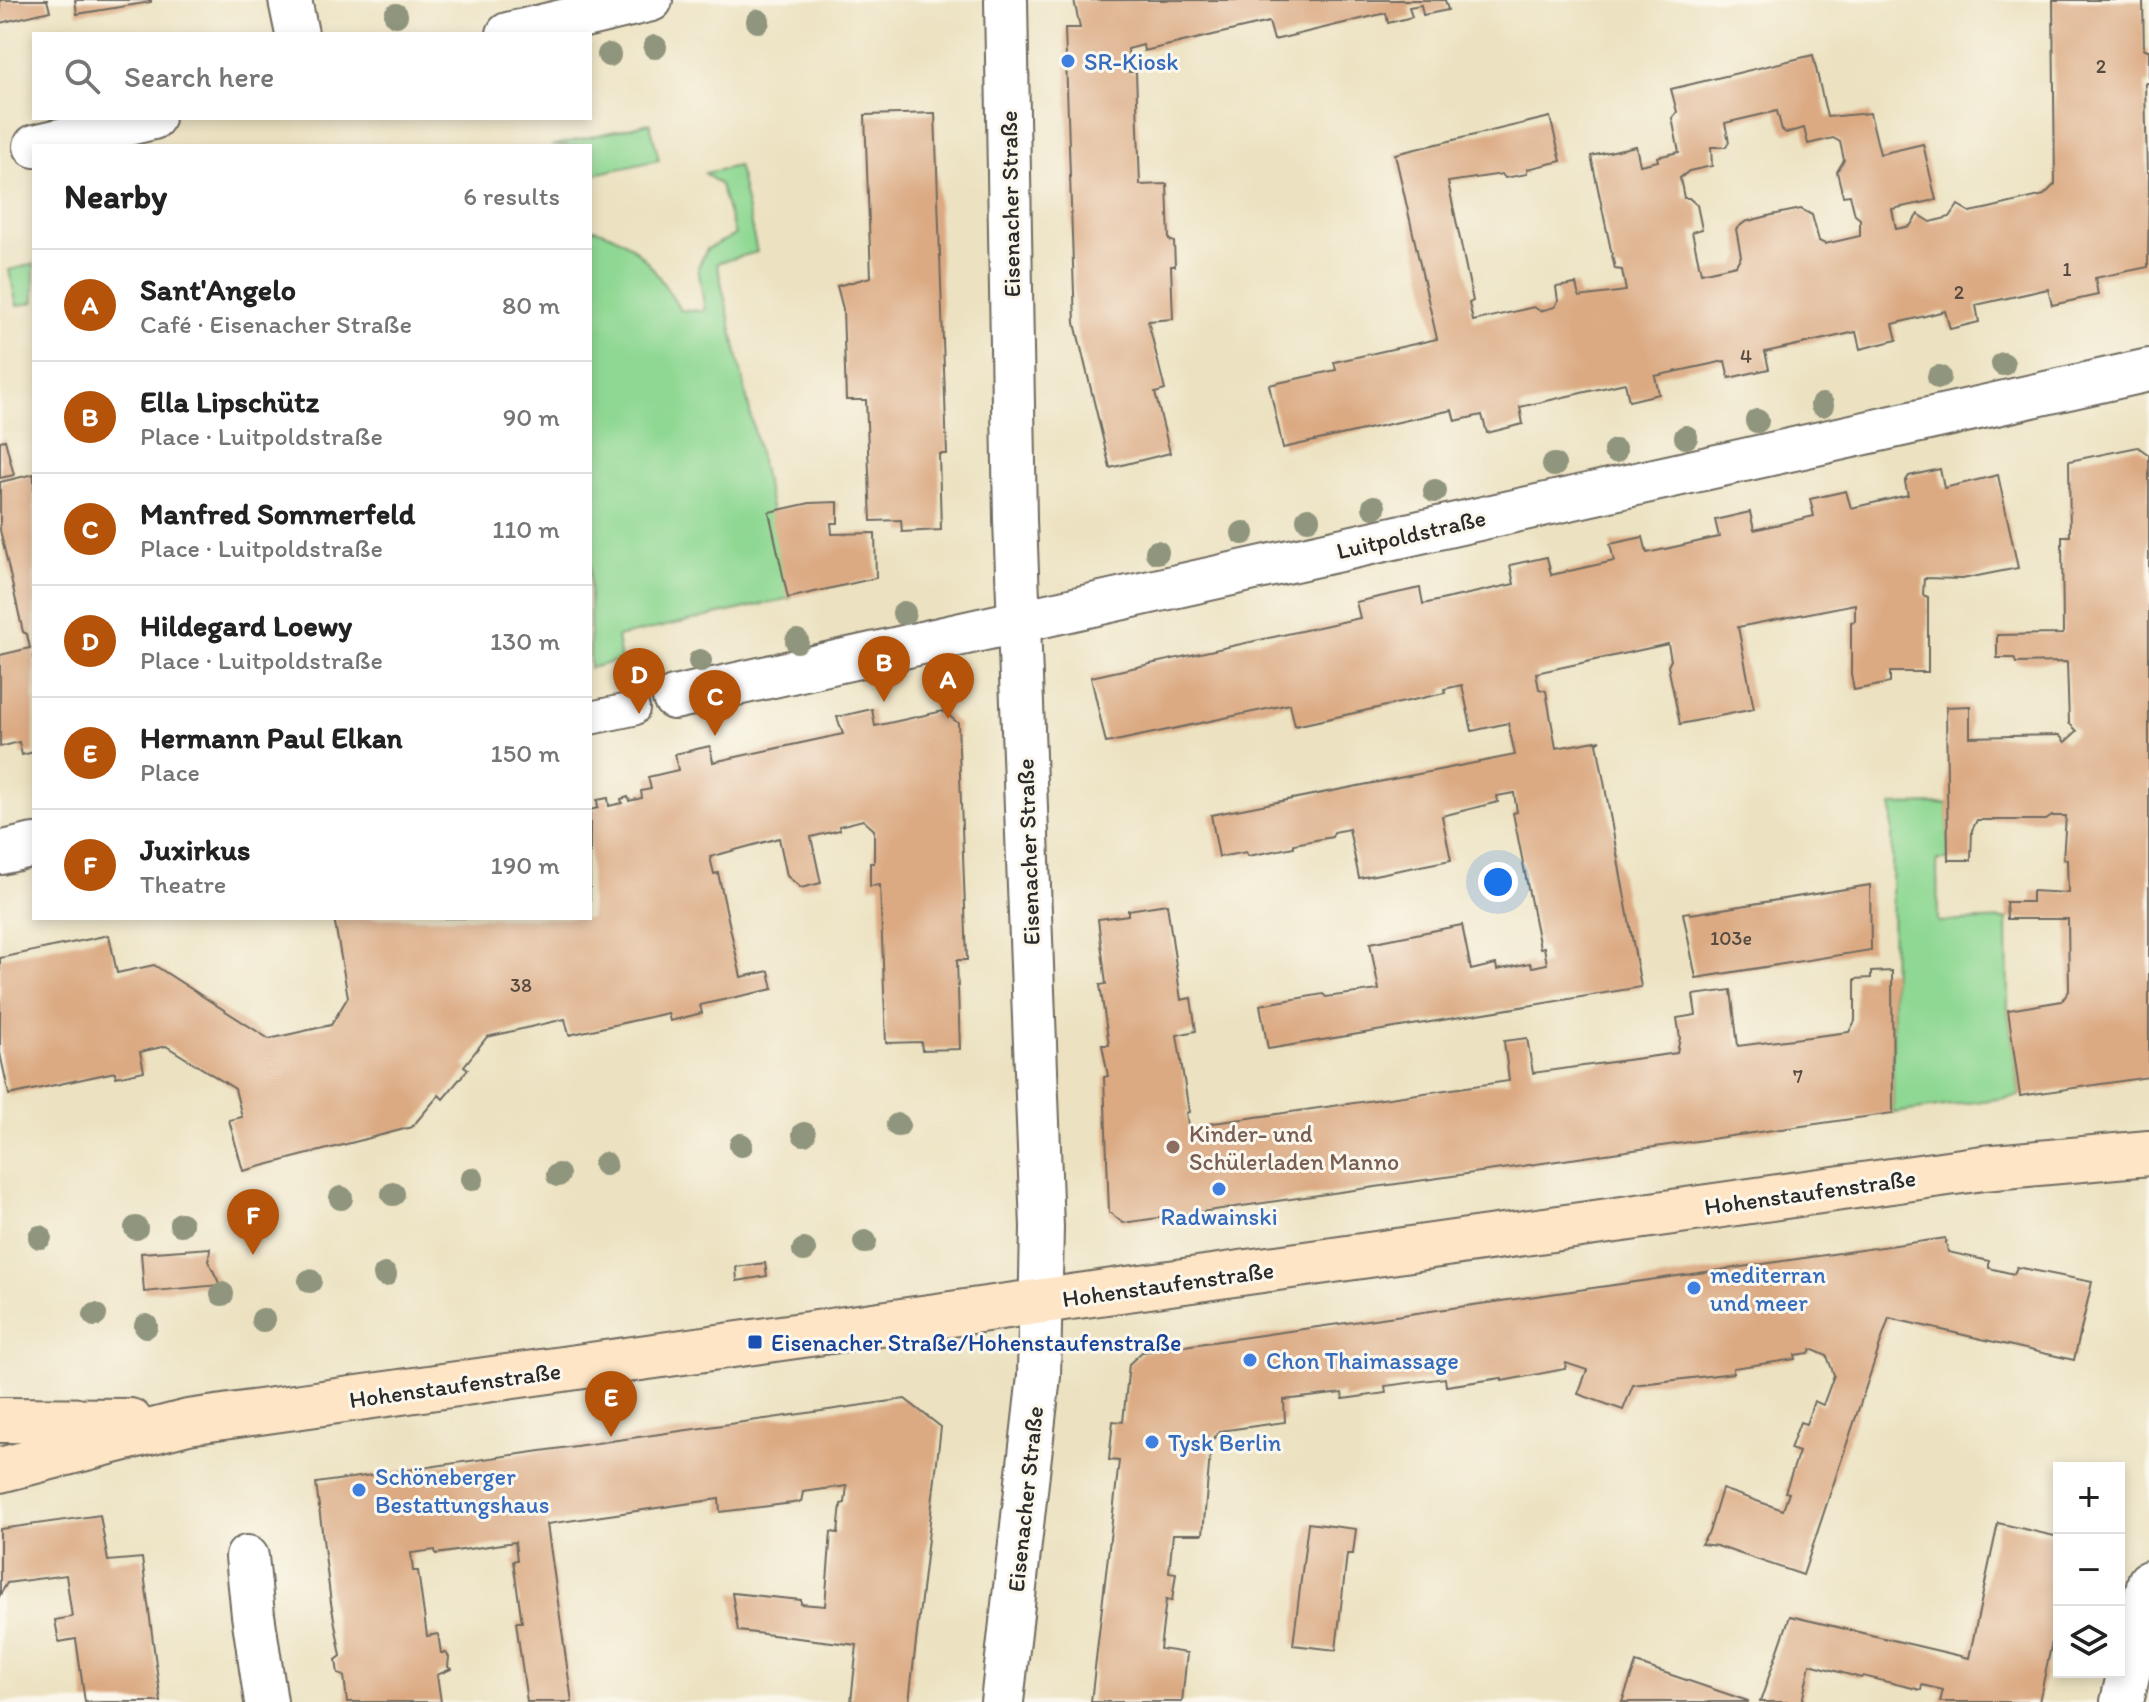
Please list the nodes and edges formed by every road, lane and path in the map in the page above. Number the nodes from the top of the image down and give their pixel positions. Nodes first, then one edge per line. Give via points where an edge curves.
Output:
1 (290, 0) edge
2 (651, 0) edge
3 (1006, 0) edge
4 (297, 32) edge
5 (516, 32) edge
6 (145, 120) edge
7 (43, 144) edge
8 (32, 147) edge
9 (0, 154) edge
10 (2149, 370) edge
11 (1019, 622) junction
12 (674, 698) dead end
13 (633, 709) dead end
14 (592, 718) edge
15 (32, 845) edge
16 (0, 853) edge
17 (2149, 1153) edge
18 (1041, 1301) junction
19 (0, 1420) edge
20 (188, 1422) junction
21 (0, 1470) edge
22 (247, 1557) dead end
23 (2149, 1582) edge
24 (266, 1702) edge
25 (1002, 1702) edge
26 (2122, 1702) edge

1 - 4 street
2 - 5 street
3 - 11 street, Eisenacher Straße
6 - 7 street
8 - 9 street
10 - 11 street, Luitpoldstraße
11 - 12 street, Luitpoldstraße
11 - 18 street, Eisenacher Straße
13 - 14 street
15 - 16 street
17 - 18 main road, Hohenstaufenstraße via 1983,1168
18 - 20 main road, Hohenstaufenstraße
18 - 25 street, Eisenacher Straße via 1039,1376
19 - 20 main road, Hohenstaufenstraße
20 - 21 main road, Hohenstaufenstraße
22 - 24 street
23 - 26 street

